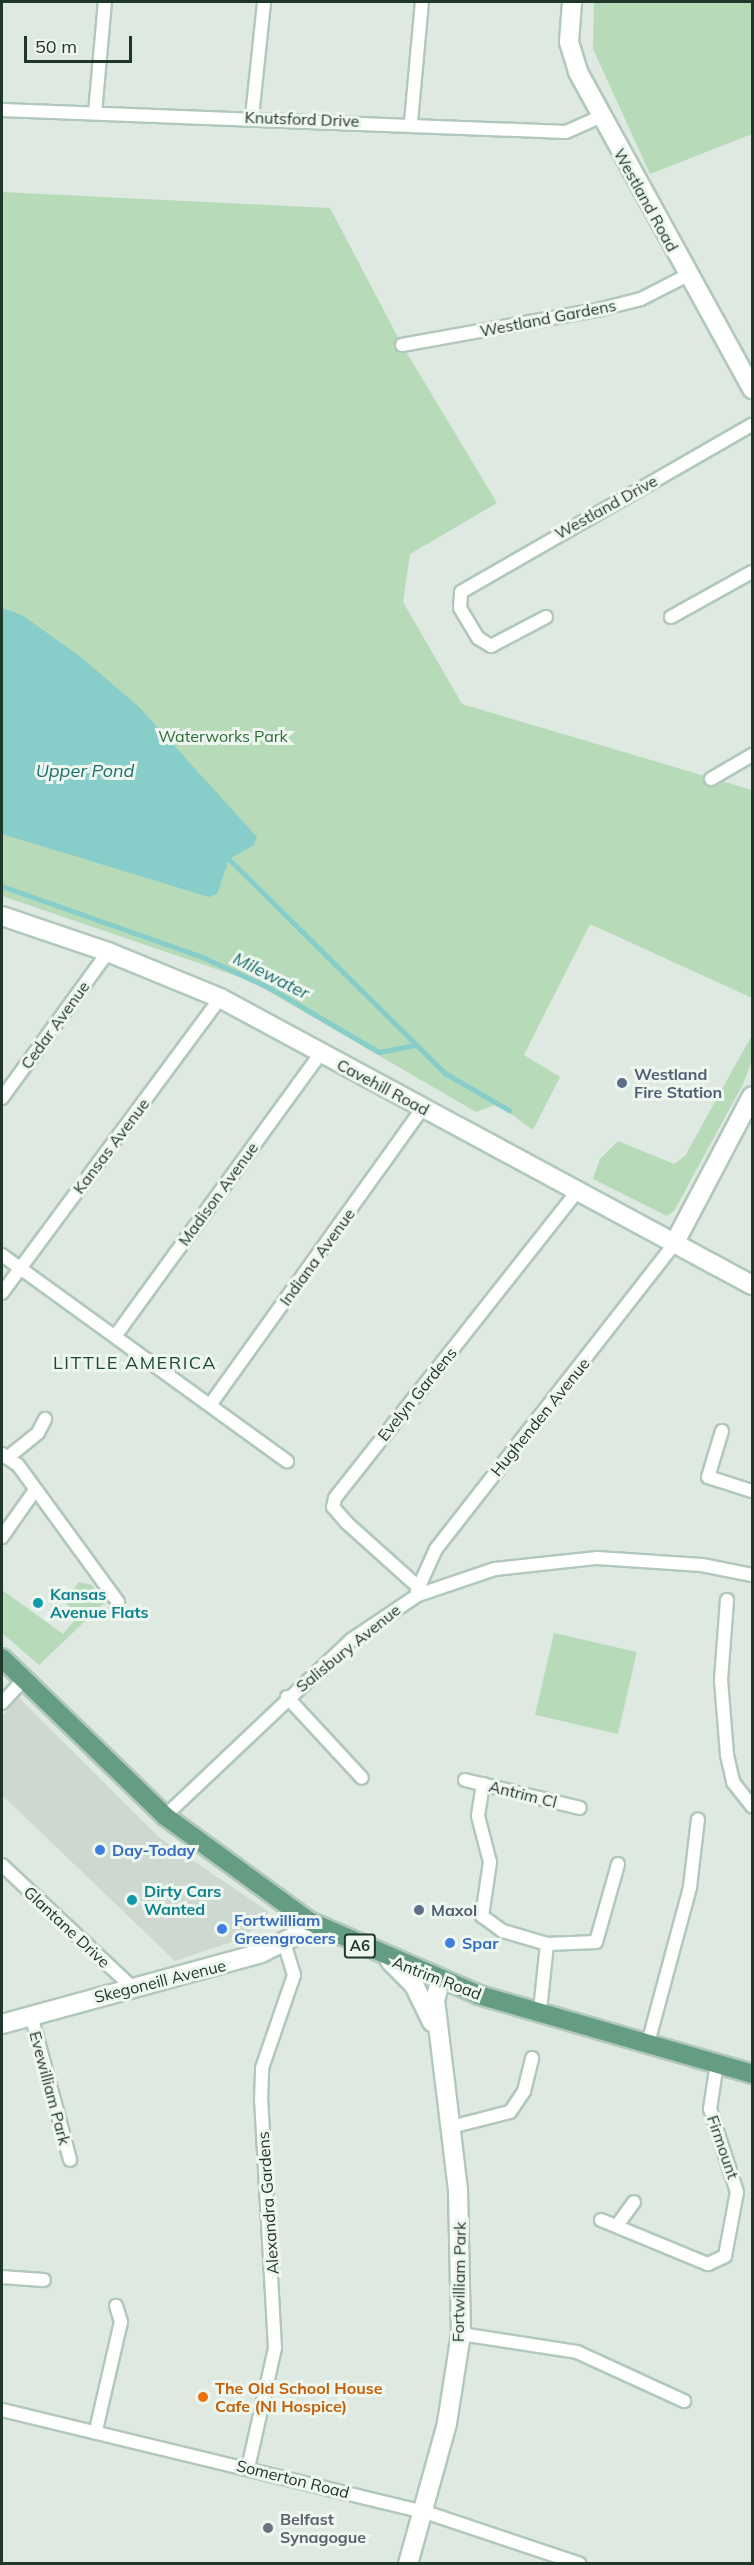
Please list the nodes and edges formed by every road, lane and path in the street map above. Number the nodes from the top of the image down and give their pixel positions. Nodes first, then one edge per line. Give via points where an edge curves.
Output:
1 (105, 2) edge
2 (264, 2) edge
3 (422, 2) edge
4 (572, 2) edge
5 (2, 110) edge
6 (95, 113) junction
7 (252, 117) junction
8 (599, 117) junction
9 (411, 122) junction
10 (688, 274) junction
11 (402, 345) dead end
12 (753, 389) edge
13 (753, 425) edge
14 (753, 572) edge
15 (546, 617) dead end
16 (671, 617) dead end
17 (753, 755) edge
18 (711, 779) dead end
19 (2, 916) edge
20 (108, 952) junction
21 (220, 998) junction
22 (320, 1054) junction
23 (753, 1096) edge
24 (2, 1098) edge
25 (423, 1107) junction
26 (576, 1193) junction
27 (674, 1244) junction
28 (2, 1255) edge
29 (20, 1268) junction
30 (753, 1285) edge
31 (2, 1293) edge
32 (116, 1335) junction
33 (210, 1405) junction
34 (45, 1419) dead end
35 (722, 1431) dead end
36 (4, 1456) edge
37 (287, 1461) dead end
38 (35, 1490) junction
39 (753, 1491) edge
40 (2, 1537) edge
41 (753, 1575) edge
42 (417, 1590) junction
43 (727, 1600) dead end
44 (118, 1602) dead end
45 (2, 1658) edge
46 (25, 1678) junction
47 (287, 1697) junction
48 (2, 1703) edge
49 (362, 1778) dead end
50 (465, 1780) dead end
51 (483, 1784) junction
52 (753, 1806) edge
53 (580, 1808) dead end
54 (165, 1816) junction
55 (698, 1819) dead end
56 (618, 1864) dead end
57 (2, 1865) edge
58 (309, 1921) junction
59 (284, 1943) junction
60 (548, 1944) junction
61 (390, 1961) junction
62 (440, 1982) junction
63 (134, 1989) junction
64 (540, 2012) junction
65 (31, 2015) junction
66 (5, 2019) edge
67 (437, 2032) junction
68 (648, 2043) junction
69 (532, 2058) dead end
70 (717, 2063) junction
71 (753, 2074) edge
72 (451, 2127) junction
73 (70, 2160) dead end
74 (634, 2202) dead end
75 (601, 2220) dead end
76 (618, 2224) junction
77 (2, 2277) edge
78 (44, 2280) dead end
79 (117, 2306) dead end
80 (461, 2334) junction
81 (684, 2401) dead end
82 (2, 2410) edge
83 (96, 2430) junction
84 (248, 2468) junction
85 (425, 2512) junction
86 (408, 2564) edge
87 (580, 2564) edge

1 - 6 street
2 - 7 street
3 - 9 street
4 - 8 street, Westland Road via 569,42
5 - 6 street, Knutsford Drive
6 - 7 street, Knutsford Drive
7 - 9 street, Knutsford Drive
8 - 9 street, Knutsford Drive via 566,132
8 - 10 street, Westland Road
10 - 11 street, Westland Gardens via 641,299 597,310
10 - 12 street, Westland Road
13 - 15 street, Westland Drive via 461,592 460,608 478,638 491,646
14 - 16 street
17 - 18 street
19 - 20 street, Cavehill Road
20 - 21 street, Cavehill Road
20 - 24 street, Cedar Avenue
21 - 22 street, Cavehill Road
21 - 29 street, Kansas Avenue
22 - 25 street, Cavehill Road
22 - 32 street, Madison Avenue
23 - 27 street
25 - 26 street, Cavehill Road
25 - 33 street, Indiana Avenue
26 - 27 street, Cavehill Road
26 - 42 street, Evelyn Gardens via 335,1498 333,1507 347,1523
27 - 30 street, Cavehill Road
27 - 42 street, Hughenden Avenue via 436,1549
28 - 29 street
29 - 31 street, Kansas Avenue
29 - 32 street
32 - 33 street
33 - 37 street
34 - 36 street via 38,1433
35 - 39 street via 708,1477
36 - 38 street
38 - 40 street
38 - 44 street
41 - 42 street, Salisbury Avenue via 702,1565 588,1558 495,1569
42 - 47 street, Salisbury Avenue via 351,1640
43 - 52 street via 721,1680 727,1755 733,1782
45 - 46 main road, Antrim Road / A6
46 - 48 street
46 - 54 main road, Antrim Road / A6
47 - 49 street
47 - 54 street, Salisbury Avenue
50 - 51 street, Antrim Cl
51 - 53 street, Antrim Cl
51 - 60 street via 478,1816 490,1862 482,1916 503,1932
54 - 58 main road, Antrim Road / A6
55 - 68 street via 690,1887
56 - 60 street via 596,1942
57 - 63 street, Glantane Drive
58 - 59 street, Skegoneill Avenue
58 - 61 main road, Antrim Road / A6
59 - 63 street, Skegoneill Avenue
59 - 84 street, Alexandra Gardens via 294,1975 262,2068 261,2101 275,2348
60 - 64 street
61 - 62 main road, Antrim Road / A6
61 - 67 street, Fortwilliam Park via 414,1985
62 - 64 main road, Antrim Road / A6
62 - 67 street, Fortwilliam Park via 435,2000
63 - 65 street, Skegoneill Avenue
64 - 68 main road, Antrim Road / A6
65 - 66 street, Skegoneill Avenue
65 - 73 street, Evewilliam Park
67 - 72 street, Fortwilliam Park
68 - 70 main road, Antrim Road / A6
69 - 72 street via 521,2099 510,2112
70 - 71 main road, Antrim Road / A6
70 - 76 street, Firmount via 710,2109 737,2192 725,2256 708,2264
72 - 80 street, Fortwilliam Park via 462,2256
74 - 76 street
75 - 76 street, Firmount
77 - 78 street
79 - 83 street via 121,2322
80 - 81 street via 577,2352
80 - 85 street, Fortwilliam Park
82 - 83 street, Somerton Road
83 - 84 street, Somerton Road
84 - 85 street, Somerton Road
85 - 86 street, Fortwilliam Park
85 - 87 street, Somerton Road

